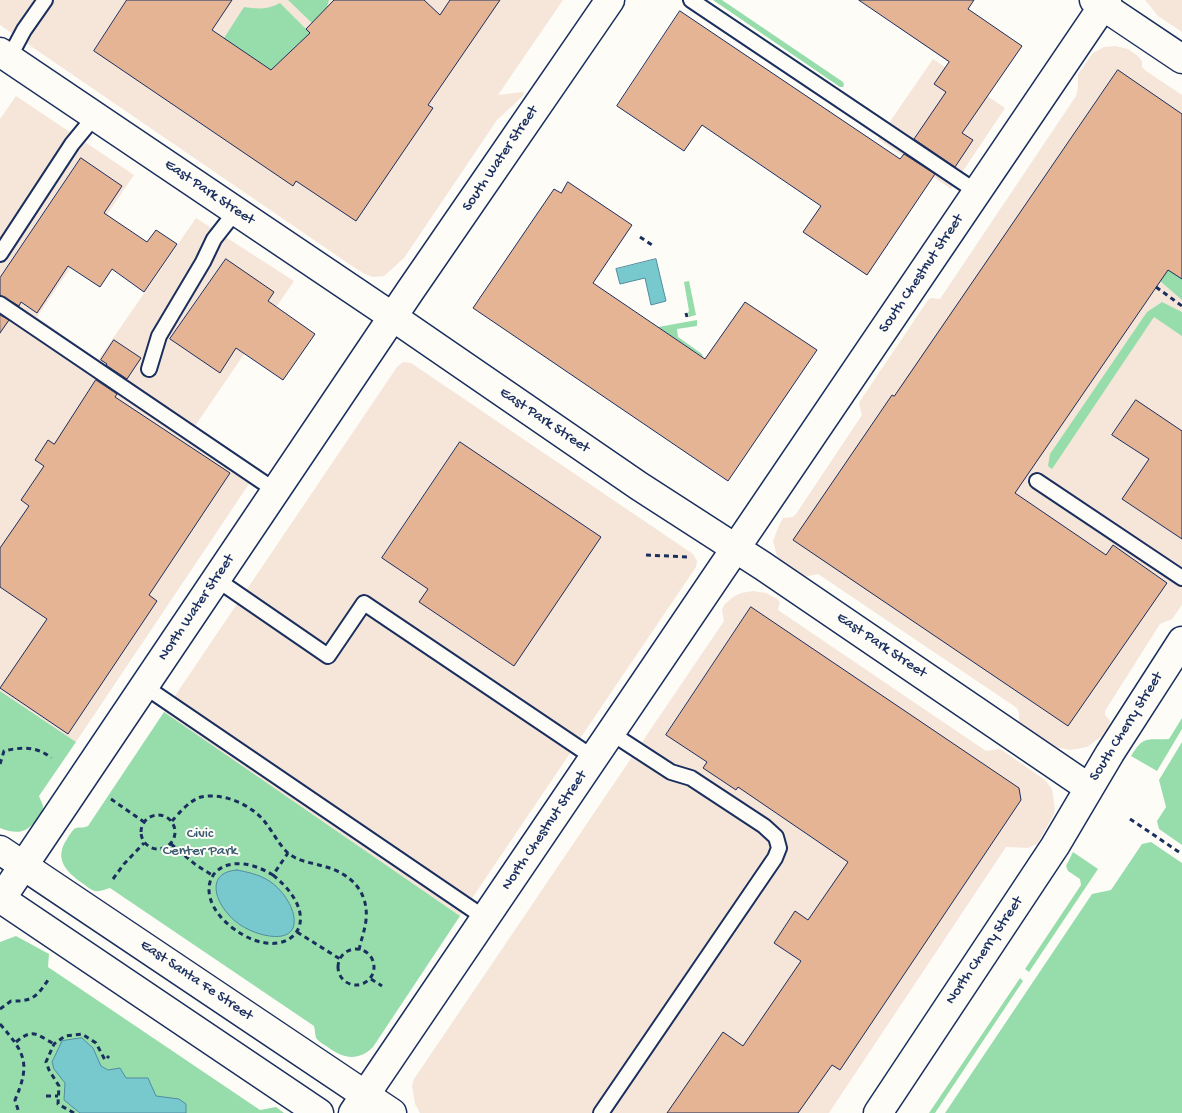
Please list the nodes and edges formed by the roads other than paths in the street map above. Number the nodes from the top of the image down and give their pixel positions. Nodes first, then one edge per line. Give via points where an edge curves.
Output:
1 (45, 0) edge
2 (610, 0) edge
3 (691, 0) edge
4 (1101, 2) edge
5 (4, 55) edge
6 (1182, 60) edge
7 (96, 116) junction
8 (978, 192) junction
9 (236, 212) junction
10 (0, 254) edge
11 (0, 304) edge
12 (393, 317) junction
13 (149, 369) dead end
14 (1037, 481) dead end
15 (276, 491) junction
16 (736, 549) junction
17 (1182, 578) edge
18 (216, 580) junction
19 (1182, 641) edge
20 (144, 686) junction
21 (611, 733) junction
22 (594, 758) junction
23 (1089, 788) junction
24 (0, 850) edge
25 (24, 865) junction
26 (0, 899) edge
27 (485, 918) junction
28 (359, 1104) edge
29 (319, 1113) edge
30 (392, 1113) edge
31 (601, 1113) edge
32 (878, 1113) edge

1 - 5 lane
2 - 12 street, South Water Street
3 - 8 lane
4 - 6 street
4 - 8 street, South Chestnut Street
5 - 7 street, East Park Street
7 - 9 street, East Park Street
7 - 10 lane via 72,144
8 - 16 street, South Chestnut Street
9 - 12 street, East Park Street
9 - 13 lane via 214,239 159,336
11 - 15 lane
12 - 15 street, North Water Street
12 - 16 street, East Park Street
14 - 17 lane
15 - 18 street, North Water Street
16 - 21 street, North Chestnut Street
16 - 23 street, East Park Street
18 - 20 street, North Water Street
18 - 22 lane via 328,656 364,604
19 - 23 street, South Cherry Street
20 - 25 street, North Water Street
20 - 27 lane
21 - 22 street, North Chestnut Street
21 - 31 lane via 671,772 691,778 764,826 776,837 779,848
22 - 27 street, North Chestnut Street
23 - 32 street, North Cherry Street via 1055,846
24 - 25 street, East Santa Fe Street
25 - 26 street, North Water Street
25 - 28 street, East Santa Fe Street
26 - 29 street
27 - 28 street, North Chestnut Street
28 - 30 street, East Santa Fe Street

